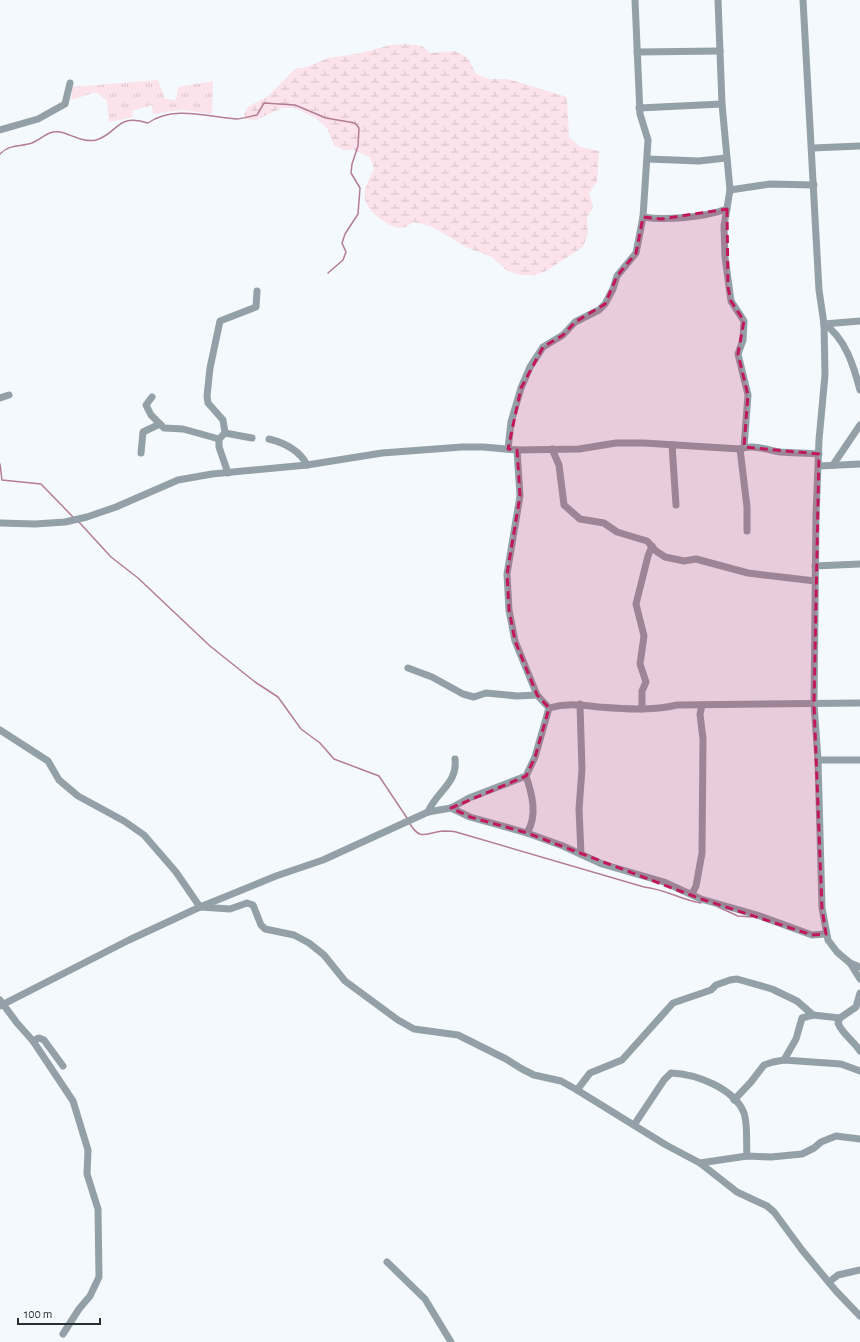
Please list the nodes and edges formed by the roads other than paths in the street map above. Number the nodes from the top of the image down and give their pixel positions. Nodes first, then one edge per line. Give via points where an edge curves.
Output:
1 (635, 0) edge
2 (638, 0) edge
3 (718, 0) edge
4 (803, 0) edge
5 (720, 51) junction
6 (638, 52) junction
7 (70, 83) dead end
8 (722, 104) junction
9 (639, 108) junction
10 (0, 130) edge
11 (860, 146) edge
12 (812, 148) junction
13 (726, 158) junction
14 (648, 159) junction
15 (814, 185) junction
16 (730, 190) junction
17 (726, 209) junction
18 (643, 217) junction
19 (257, 291) dead end
20 (860, 321) edge
21 (824, 324) junction
22 (860, 390) edge
23 (9, 395) dead end
24 (152, 397) dead end
25 (0, 398) edge
26 (160, 424) junction
27 (860, 425) edge
28 (225, 433) junction
29 (252, 438) dead end
30 (219, 439) junction
31 (269, 439) dead end
32 (672, 445) junction
33 (742, 448) junction
34 (508, 449) junction
35 (517, 450) junction
36 (552, 450) junction
37 (141, 453) dead end
38 (819, 454) junction
39 (860, 464) edge
40 (307, 465) junction
41 (833, 465) junction
42 (819, 466) junction
43 (228, 472) junction
44 (676, 505) dead end
45 (0, 523) edge
46 (747, 531) dead end
47 (652, 546) junction
48 (860, 564) edge
49 (815, 566) junction
50 (815, 581) junction
51 (408, 668) dead end
52 (537, 695) junction
53 (860, 703) edge
54 (580, 704) junction
55 (814, 704) junction
56 (702, 705) junction
57 (549, 708) junction
58 (642, 709) junction
59 (0, 730) edge
60 (455, 759) dead end
61 (818, 760) junction
62 (860, 760) edge
63 (526, 776) junction
64 (451, 808) junction
65 (428, 812) junction
66 (527, 833) junction
67 (581, 854) junction
68 (692, 894) junction
69 (200, 907) junction
70 (826, 934) junction
71 (850, 963) junction
72 (860, 967) edge
73 (860, 979) edge
74 (860, 993) edge
75 (1, 1003) edge
76 (813, 1015) junction
77 (840, 1018) junction
78 (33, 1041) junction
79 (860, 1051) edge
80 (784, 1060) junction
81 (63, 1066) dead end
82 (860, 1071) edge
83 (577, 1090) junction
84 (734, 1100) junction
85 (634, 1125) junction
86 (860, 1139) edge
87 (747, 1156) junction
88 (700, 1163) junction
89 (387, 1262) dead end
90 (860, 1270) edge
91 (828, 1282) junction
92 (860, 1316) edge
93 (63, 1334) dead end
94 (451, 1342) edge

1 - 2 street
1 - 6 street
3 - 5 street
4 - 12 street
5 - 6 street
5 - 8 street
6 - 9 street
7 - 10 street via 65,104 38,119
8 - 9 street
8 - 13 street
9 - 14 street via 648,140
11 - 12 street
12 - 15 street
13 - 14 street via 699,161
13 - 16 street
14 - 18 street
15 - 16 street via 770,184
15 - 21 street via 819,290
16 - 17 street
17 - 18 street via 661,219
17 - 33 street via 724,226 728,287 731,301 744,320 743,340 738,354 748,395
18 - 34 street via 636,253 617,276 605,304 599,310 575,322 563,335 543,347 530,367 511,422
19 - 28 street via 256,307 218,324 207,396 208,403 223,420
20 - 21 street
21 - 22 street via 834,330 853,365
21 - 38 street via 825,375
23 - 25 street
24 - 26 street via 148,400 147,410
26 - 30 street via 164,428 183,429
26 - 37 street via 143,432
27 - 41 street
28 - 29 street
28 - 30 street
30 - 43 street
31 - 40 street via 290,447 304,458
32 - 33 street
32 - 36 street via 616,443
32 - 44 street
33 - 38 street
33 - 46 street
34 - 35 street
34 - 40 street via 462,447 382,454
35 - 36 street
35 - 52 street via 520,496 508,574 509,610 515,642
36 - 47 street via 559,465 564,505 572,514 580,519 604,523 617,532 647,541
38 - 42 street
39 - 41 street
40 - 43 street
41 - 42 street
42 - 49 street
43 - 45 street via 178,480 116,507 65,522
47 - 50 street via 665,557 675,560 696,559 748,573
47 - 58 street via 636,604 644,636 640,664 646,682 642,691
48 - 49 street
49 - 50 street
50 - 55 street
51 - 52 street via 432,677 463,694
52 - 57 street
53 - 55 street
54 - 57 street
54 - 58 street
54 - 67 street
55 - 56 street
55 - 61 street
56 - 58 street
56 - 68 street via 702,853
57 - 63 street via 535,757
59 - 69 street via 48,761 59,780 78,796 144,835 176,872
60 - 65 street via 456,769 453,776
61 - 62 street
61 - 70 street via 820,880
63 - 64 street via 469,798
63 - 66 street via 532,792 533,808 533,820
64 - 65 street
64 - 66 street via 476,819
65 - 69 street via 364,843
66 - 67 street
67 - 68 street via 602,864 664,882
68 - 70 street via 812,935
69 - 75 street
69 - 83 street via 230,909 247,904 253,905 261,926 294,935 309,943 324,955 345,981 398,1020 414,1029 458,1035 522,1069
70 - 71 street via 837,952
71 - 72 street
71 - 73 street
74 - 77 street via 856,1007
75 - 78 street
76 - 77 street
76 - 80 street via 800,1020 796,1038
76 - 83 street via 797,1001 772,989 737,979 730,980 716,985 711,990 674,1003 622,1060 590,1074
77 - 79 street via 840,1028 854,1041
78 - 81 street via 39,1038 44,1040
78 - 93 street via 74,1104 88,1150 87,1174 98,1209 99,1277 90,1296
80 - 82 street via 841,1064
80 - 84 street via 764,1065
83 - 85 street
84 - 85 street via 710,1081 671,1073
84 - 87 street via 744,1115
85 - 88 street
86 - 87 street via 836,1136 802,1154
87 - 88 street
88 - 91 street via 737,1192 760,1201 774,1212
89 - 94 street via 425,1299
90 - 91 street via 838,1275
91 - 92 street

